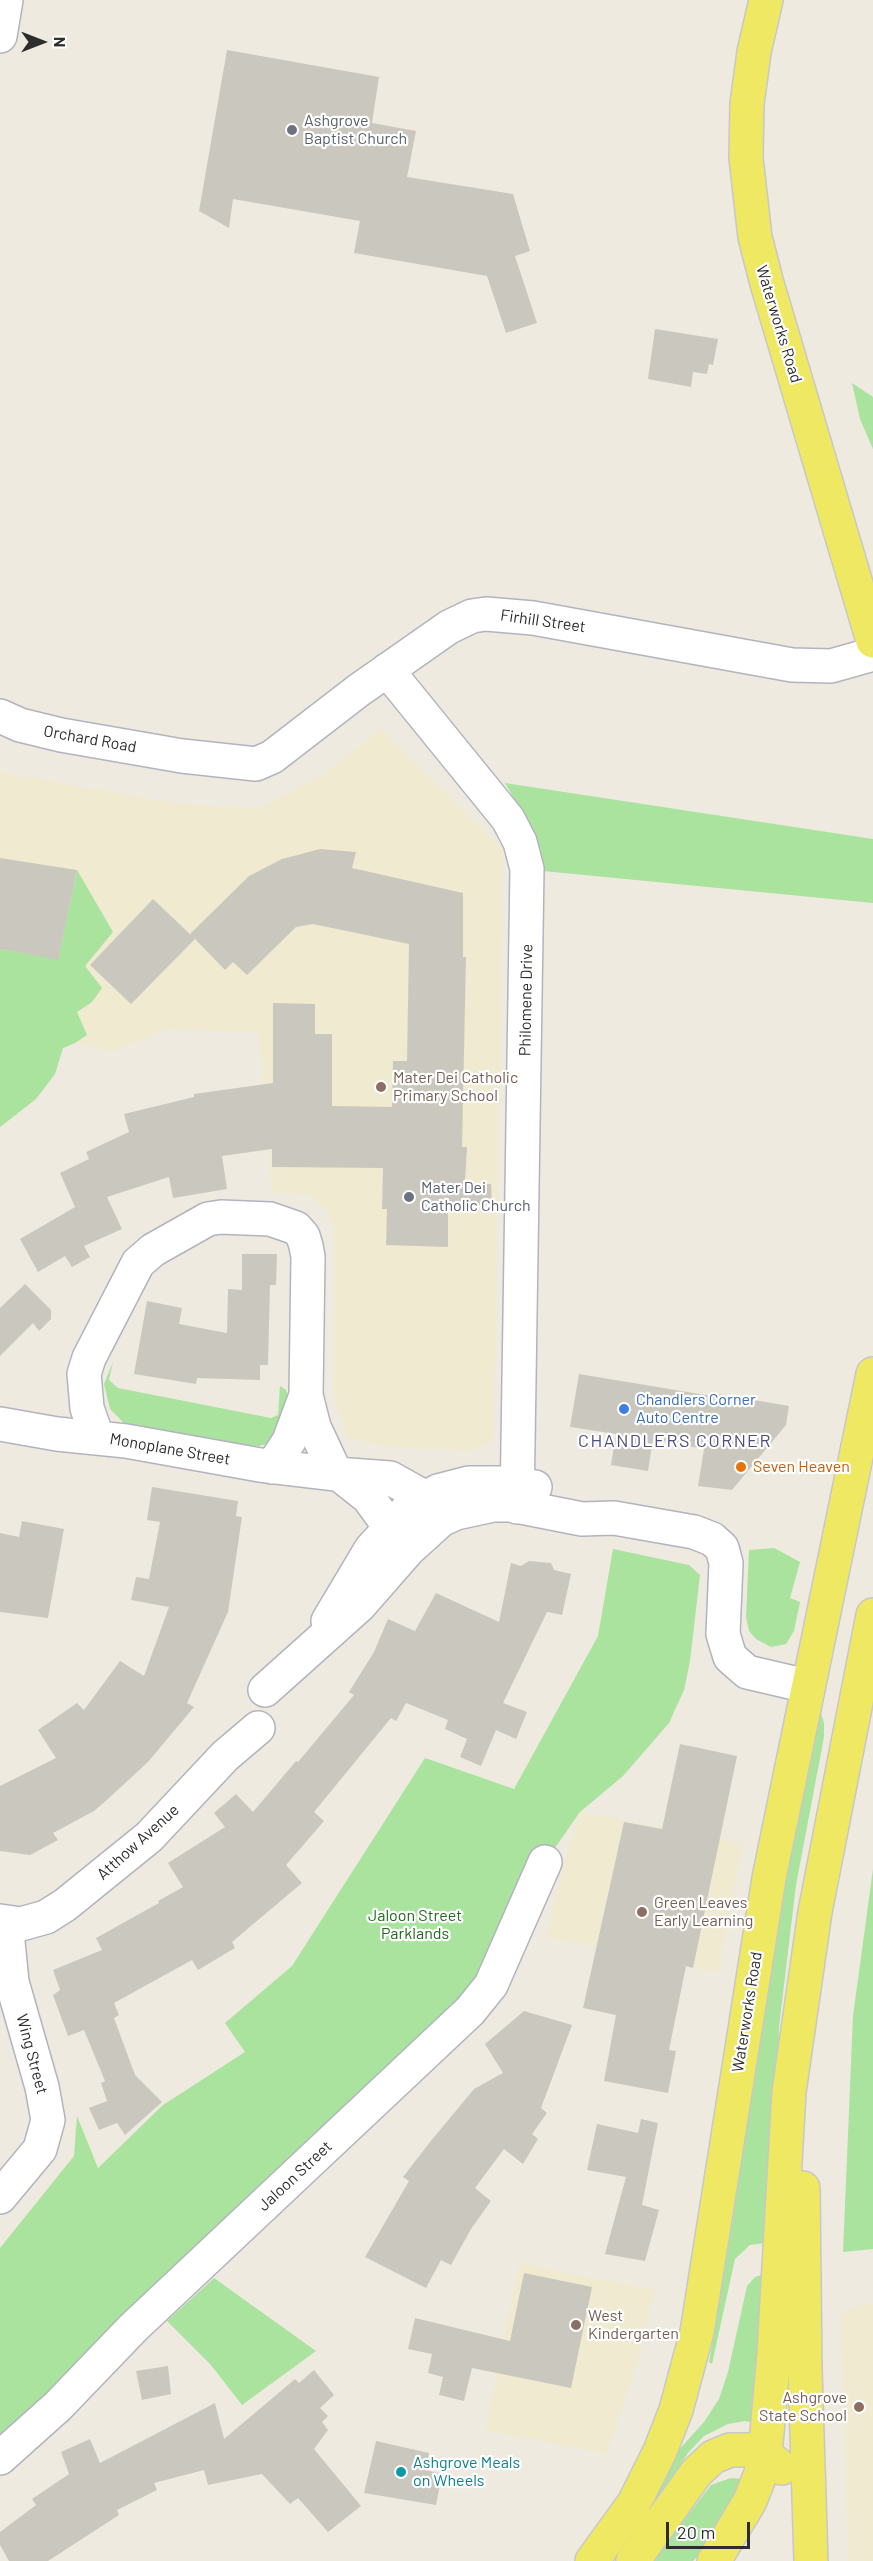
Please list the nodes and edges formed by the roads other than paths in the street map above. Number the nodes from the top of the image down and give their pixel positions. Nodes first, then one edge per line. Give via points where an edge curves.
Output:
1 (6, 0) edge
2 (766, 0) edge
3 (0, 36) edge
4 (873, 641) edge
5 (873, 654) edge
6 (387, 670) junction
7 (0, 716) edge
8 (182, 756) joint
9 (872, 1388) edge
10 (306, 1395) junction
11 (0, 1424) edge
12 (97, 1437) junction
13 (272, 1467) junction
14 (338, 1475) junction
15 (518, 1495) junction
16 (424, 1497) junction
17 (390, 1527) junction
18 (426, 1534) junction
19 (873, 1616) edge
20 (316, 1643) junction
21 (807, 1686) junction
22 (265, 1690) dead end
23 (856, 1696) junction
24 (258, 1728) dead end
25 (545, 1862) dead end
26 (3, 1922) edge
27 (804, 1991) junction
28 (0, 2197) edge
29 (765, 2455) junction
30 (0, 2458) edge
31 (809, 2519) junction
32 (592, 2561) edge
33 (633, 2561) edge
34 (714, 2561) edge
35 (811, 2561) edge

1 - 3 street
2 - 4 main road, Waterworks Road via 747,104 746,158 755,237
5 - 6 street, Firhill Street via 837,665 792,665 533,618 486,614 461,621
6 - 8 street, Firhill Street via 268,760 248,764
6 - 15 street, Philomene Drive via 508,819 520,842 527,869
7 - 8 street, Orchard Road via 38,730
9 - 21 main road, Waterworks Road
10 - 12 street via 308,1257 303,1236 293,1226 276,1220 217,1217 150,1252 131,1273 84,1374 87,1407
10 - 13 street via 290,1441
10 - 14 street via 314,1427
11 - 12 street, Monoplane Street
12 - 13 street, Monoplane Street
13 - 14 street, Monoplane Street
14 - 16 street, Monoplane Street via 390,1478
14 - 17 street via 368,1497
15 - 16 street via 469,1483
15 - 18 street via 443,1518
15 - 21 street via 583,1500 614,1518 699,1533 716,1541 726,1563 723,1634 730,1657 747,1672
16 - 17 street
16 - 18 street
17 - 18 street
17 - 20 street via 365,1557
18 - 20 street via 368,1597
19 - 23 main road
20 - 22 street
21 - 23 main road
21 - 32 main road, Waterworks Road via 769,1878 697,2332 676,2410 660,2451 634,2503
23 - 27 main road
24 - 26 street, Atthow Avenue via 225,1756 149,1837 65,1905 46,1917 21,1924
25 - 30 street, Jaloon Street via 492,1985 470,2011
26 - 28 street, Wing Street via 12,1982 48,2120 40,2149
27 - 29 main road via 786,2126
27 - 31 main road via 804,2313
29 - 31 main road via 786,2473
29 - 33 main road via 754,2450 730,2450 708,2461
29 - 34 main road via 750,2501
31 - 35 main road

